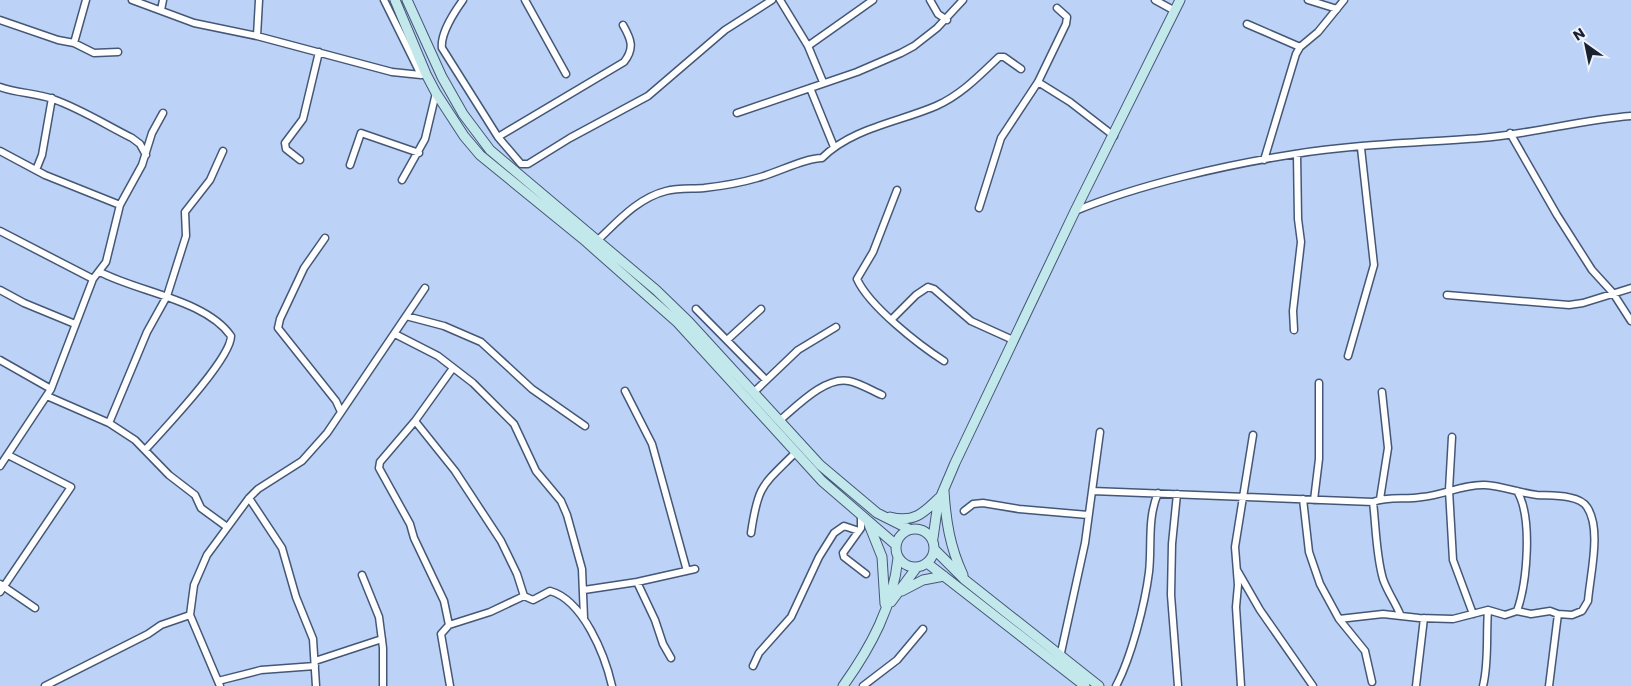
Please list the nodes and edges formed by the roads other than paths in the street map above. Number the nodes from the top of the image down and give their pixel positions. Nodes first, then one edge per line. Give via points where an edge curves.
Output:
1 (86, 0) edge
2 (132, 0) edge
3 (163, 0) edge
4 (259, 0) edge
5 (384, 0) edge
6 (395, 0) edge
7 (408, 0) edge
8 (463, 0) edge
9 (525, 0) edge
10 (772, 0) edge
11 (780, 0) edge
12 (873, 0) edge
13 (930, 0) edge
14 (963, 0) edge
15 (1155, 0) edge
16 (1180, 0) edge
17 (1308, 0) edge
18 (1344, 0) edge
19 (1057, 8) dead end
20 (1337, 9) junction
21 (161, 10) junction
22 (1175, 11) junction
23 (0, 20) edge
24 (947, 20) junction
25 (1247, 24) dead end
26 (622, 25) dead end
27 (257, 36) junction
28 (74, 43) junction
29 (808, 46) junction
30 (1300, 47) junction
31 (118, 52) dead end
32 (319, 52) junction
33 (1021, 69) dead end
34 (423, 74) junction
35 (566, 74) dead end
36 (822, 82) junction
37 (1038, 82) junction
38 (0, 87) edge
39 (810, 88) junction
40 (436, 93) junction
41 (52, 98) junction
42 (163, 113) dead end
43 (737, 113) dead end
44 (1631, 116) edge
45 (1510, 134) junction
46 (1114, 136) junction
47 (498, 137) junction
48 (834, 147) junction
49 (1361, 148) junction
50 (0, 151) edge
51 (223, 151) dead end
52 (419, 153) junction
53 (1297, 154) junction
54 (146, 155) junction
55 (300, 160) dead end
56 (1264, 160) junction
57 (350, 165) dead end
58 (36, 170) junction
59 (402, 180) dead end
60 (897, 190) dead end
61 (120, 205) junction
62 (979, 208) dead end
63 (1075, 211) junction
64 (0, 231) edge
65 (325, 238) dead end
66 (598, 240) junction
67 (100, 272) junction
68 (93, 279) junction
69 (425, 288) dead end
70 (1631, 288) edge
71 (0, 290) edge
72 (1613, 293) junction
73 (1447, 295) dead end
74 (166, 296) junction
75 (696, 309) dead end
76 (761, 309) dead end
77 (406, 316) junction
78 (892, 319) junction
79 (1631, 321) edge
80 (75, 324) junction
81 (836, 327) dead end
82 (1294, 330) dead end
83 (395, 334) junction
84 (727, 340) junction
85 (1014, 340) junction
86 (1348, 356) dead end
87 (0, 360) edge
88 (944, 362) dead end
89 (453, 368) junction
90 (766, 380) junction
91 (1319, 383) dead end
92 (51, 389) junction
93 (625, 391) dead end
94 (1382, 392) dead end
95 (753, 393) junction
96 (882, 394) dead end
97 (47, 396) junction
98 (336, 401) junction
99 (346, 404) junction
100 (340, 412) junction
101 (415, 421) junction
102 (779, 421) junction
103 (109, 423) junction
104 (585, 426) dead end
105 (1100, 432) dead end
106 (1253, 435) dead end
107 (1452, 437) dead end
108 (146, 449) junction
109 (795, 453) junction
110 (8, 455) junction
111 (0, 466) edge
112 (944, 488) junction
113 (1092, 490) junction
114 (1449, 490) junction
115 (1518, 490) junction
116 (1158, 493) junction
117 (1177, 494) junction
118 (1242, 497) junction
119 (250, 498) junction
120 (1303, 499) junction
121 (939, 500) junction
122 (1314, 500) junction
123 (1380, 500) junction
124 (1373, 502) junction
125 (964, 511) dead end
126 (878, 513) junction
127 (1088, 515) junction
128 (863, 516) junction
129 (227, 527) junction
130 (911, 529) junction
131 (859, 531) junction
132 (751, 533) dead end
133 (932, 538) junction
134 (896, 545) junction
135 (935, 550) junction
136 (898, 558) junction
137 (927, 563) junction
138 (917, 567) junction
139 (1237, 568) junction
140 (696, 569) dead end
141 (687, 571) junction
142 (866, 574) dead end
143 (362, 575) dead end
144 (944, 576) junction
145 (965, 580) junction
146 (637, 582) junction
147 (1, 587) edge
148 (584, 590) junction
149 (899, 592) junction
150 (524, 596) junction
151 (35, 608) dead end
152 (886, 610) junction
153 (1488, 610) junction
154 (1517, 611) junction
155 (1400, 614) junction
156 (1473, 614) junction
157 (1558, 614) junction
158 (190, 615) junction
159 (584, 618) junction
160 (1424, 618) junction
161 (1339, 619) junction
162 (449, 625) junction
163 (923, 629) dead end
164 (382, 639) junction
165 (1060, 657) junction
166 (671, 658) dead end
167 (315, 663) junction
168 (753, 666) dead end
169 (1372, 682) dead end
170 (219, 684) edge
171 (44, 686) edge
172 (316, 686) edge
173 (383, 686) edge
174 (450, 686) edge
175 (612, 686) edge
176 (845, 686) edge
177 (864, 686) edge
178 (1085, 686) edge
179 (1099, 686) edge
180 (1116, 686) edge
181 (1178, 686) edge
182 (1241, 686) edge
183 (1313, 686) edge
184 (1416, 686) edge
185 (1483, 686) edge
186 (1549, 686) edge

1 - 28 street
2 - 21 street
3 - 21 street
4 - 27 street
5 - 34 street
6 - 34 main road
7 - 66 main road via 442,77 479,137 510,169
8 - 47 street via 446,30 442,48
9 - 35 street
10 - 47 street via 725,30 648,96 528,164 521,164
11 - 29 street
12 - 29 street
13 - 24 street via 938,14
14 - 24 street
15 - 22 street
16 - 22 main road
17 - 20 street
18 - 20 street
19 - 37 street via 1067,20
20 - 30 street
21 - 27 street via 194,23
22 - 46 main road
23 - 28 street
24 - 36 street via 901,53 857,72
25 - 30 street
26 - 47 street via 631,45 624,62
27 - 32 street
28 - 31 street via 94,53
29 - 36 street
30 - 56 street via 1292,62
32 - 34 street via 392,72
32 - 55 street via 303,119 285,143 286,149
33 - 48 street via 999,57 975,80 945,101
34 - 40 main road
36 - 39 street
37 - 46 street
37 - 62 street via 1001,138
38 - 41 street
39 - 43 street
39 - 48 street
40 - 52 street via 426,139
40 - 109 main road via 480,155 584,239 678,323
41 - 54 street via 132,138
41 - 58 street via 42,155
42 - 54 street via 152,133
44 - 45 street
45 - 49 street
45 - 72 street via 1592,270
46 - 63 main road
48 - 66 street via 822,158 813,158 762,177 705,188 667,190 626,213
49 - 53 street
49 - 86 street via 1374,265
50 - 58 street
51 - 74 street via 210,180 185,212 186,236
52 - 57 street via 361,134
52 - 59 street
53 - 56 street
53 - 82 street via 1301,242
54 - 61 street
56 - 63 street via 1103,199
58 - 61 street
60 - 78 street via 873,252 857,279
61 - 67 street via 106,262
63 - 85 main road
64 - 68 street
65 - 98 street via 304,268 278,328
66 - 95 main road via 689,322
67 - 68 street
67 - 74 street
68 - 80 street
69 - 77 street
70 - 72 street
71 - 80 street
72 - 73 street via 1583,304 1569,305
72 - 79 street
74 - 103 street via 147,332
74 - 108 street via 219,321 232,340 215,370
75 - 84 street
76 - 84 street
77 - 83 street
77 - 104 street via 444,326 481,342 532,389
78 - 85 street via 928,287 971,321
78 - 88 street
80 - 92 street
81 - 90 street via 798,350
83 - 89 street via 438,356
83 - 99 street
84 - 90 street
85 - 112 main road
87 - 92 street
89 - 101 street
89 - 148 street via 514,424 536,471 561,502 574,534
90 - 95 street
91 - 122 street via 1319,459
92 - 97 street
93 - 141 street via 652,444
94 - 123 street via 1388,448
95 - 102 main road
96 - 102 street via 848,380 833,381 821,386
97 - 103 street
97 - 110 street
98 - 99 street
98 - 100 street
99 - 100 street
100 - 119 street via 327,433 302,461 258,489
101 - 150 street via 455,471 501,541
101 - 162 street via 380,462 379,468 410,524 444,601
102 - 126 main road via 820,465
103 - 108 street
105 - 113 street
106 - 118 street
107 - 114 street
108 - 129 street via 169,475 195,495 201,508
109 - 128 main road
109 - 132 street via 762,487
110 - 111 street
110 - 147 street via 71,486
112 - 121 main road
112 - 145 main road via 951,548
113 - 116 street
113 - 127 street
114 - 115 street via 1484,485
114 - 123 street via 1420,498
114 - 156 street via 1453,560
115 - 154 street via 1527,540
115 - 157 street via 1570,498 1588,507 1594,531 1588,601 1578,613
116 - 117 street
116 - 180 street via 1152,514 1149,573 1129,657
117 - 118 street
117 - 181 street via 1171,595
118 - 120 street
118 - 139 street via 1234,547
119 - 129 street
119 - 167 street via 282,548 313,639
120 - 122 street
120 - 161 street via 1309,552 1326,598
121 - 126 main road via 911,519 896,519
121 - 130 main road
121 - 133 main road
122 - 124 street
123 - 124 street
124 - 155 street via 1377,521 1377,554 1383,579
125 - 127 street via 974,504 983,503
126 - 130 main road
127 - 165 street
128 - 131 street
128 - 134 main road
128 - 152 main road via 882,557
129 - 158 street via 199,570
130 - 133 main road via 927,532
130 - 134 main road via 899,537
131 - 142 street via 843,553
131 - 168 street via 844,526 834,533 805,583 796,609 759,653
133 - 135 main road
134 - 136 main road
135 - 137 main road
135 - 145 main road
136 - 138 main road via 904,564
136 - 152 main road
137 - 138 main road
137 - 144 main road
138 - 149 main road
139 - 182 street
139 - 183 street via 1260,610
140 - 141 street
141 - 146 street
143 - 164 street via 379,616
144 - 149 main road via 923,580
144 - 178 main road
145 - 165 main road
146 - 148 street
146 - 166 street
147 - 151 street
148 - 159 street
149 - 152 main road
150 - 159 street via 533,600 550,591 557,593
150 - 162 street via 490,612
152 - 176 main road via 865,655
153 - 154 street via 1505,615
153 - 156 street
153 - 185 street via 1487,671
154 - 157 street
155 - 160 street
155 - 161 street
156 - 160 street via 1453,619
157 - 186 street
158 - 170 street
158 - 171 street via 161,625
159 - 175 street
160 - 184 street
161 - 169 street via 1365,651
162 - 174 street via 441,634
163 - 177 street via 897,660
164 - 167 street
164 - 173 street
165 - 179 main road
167 - 170 street via 262,670
167 - 172 street

